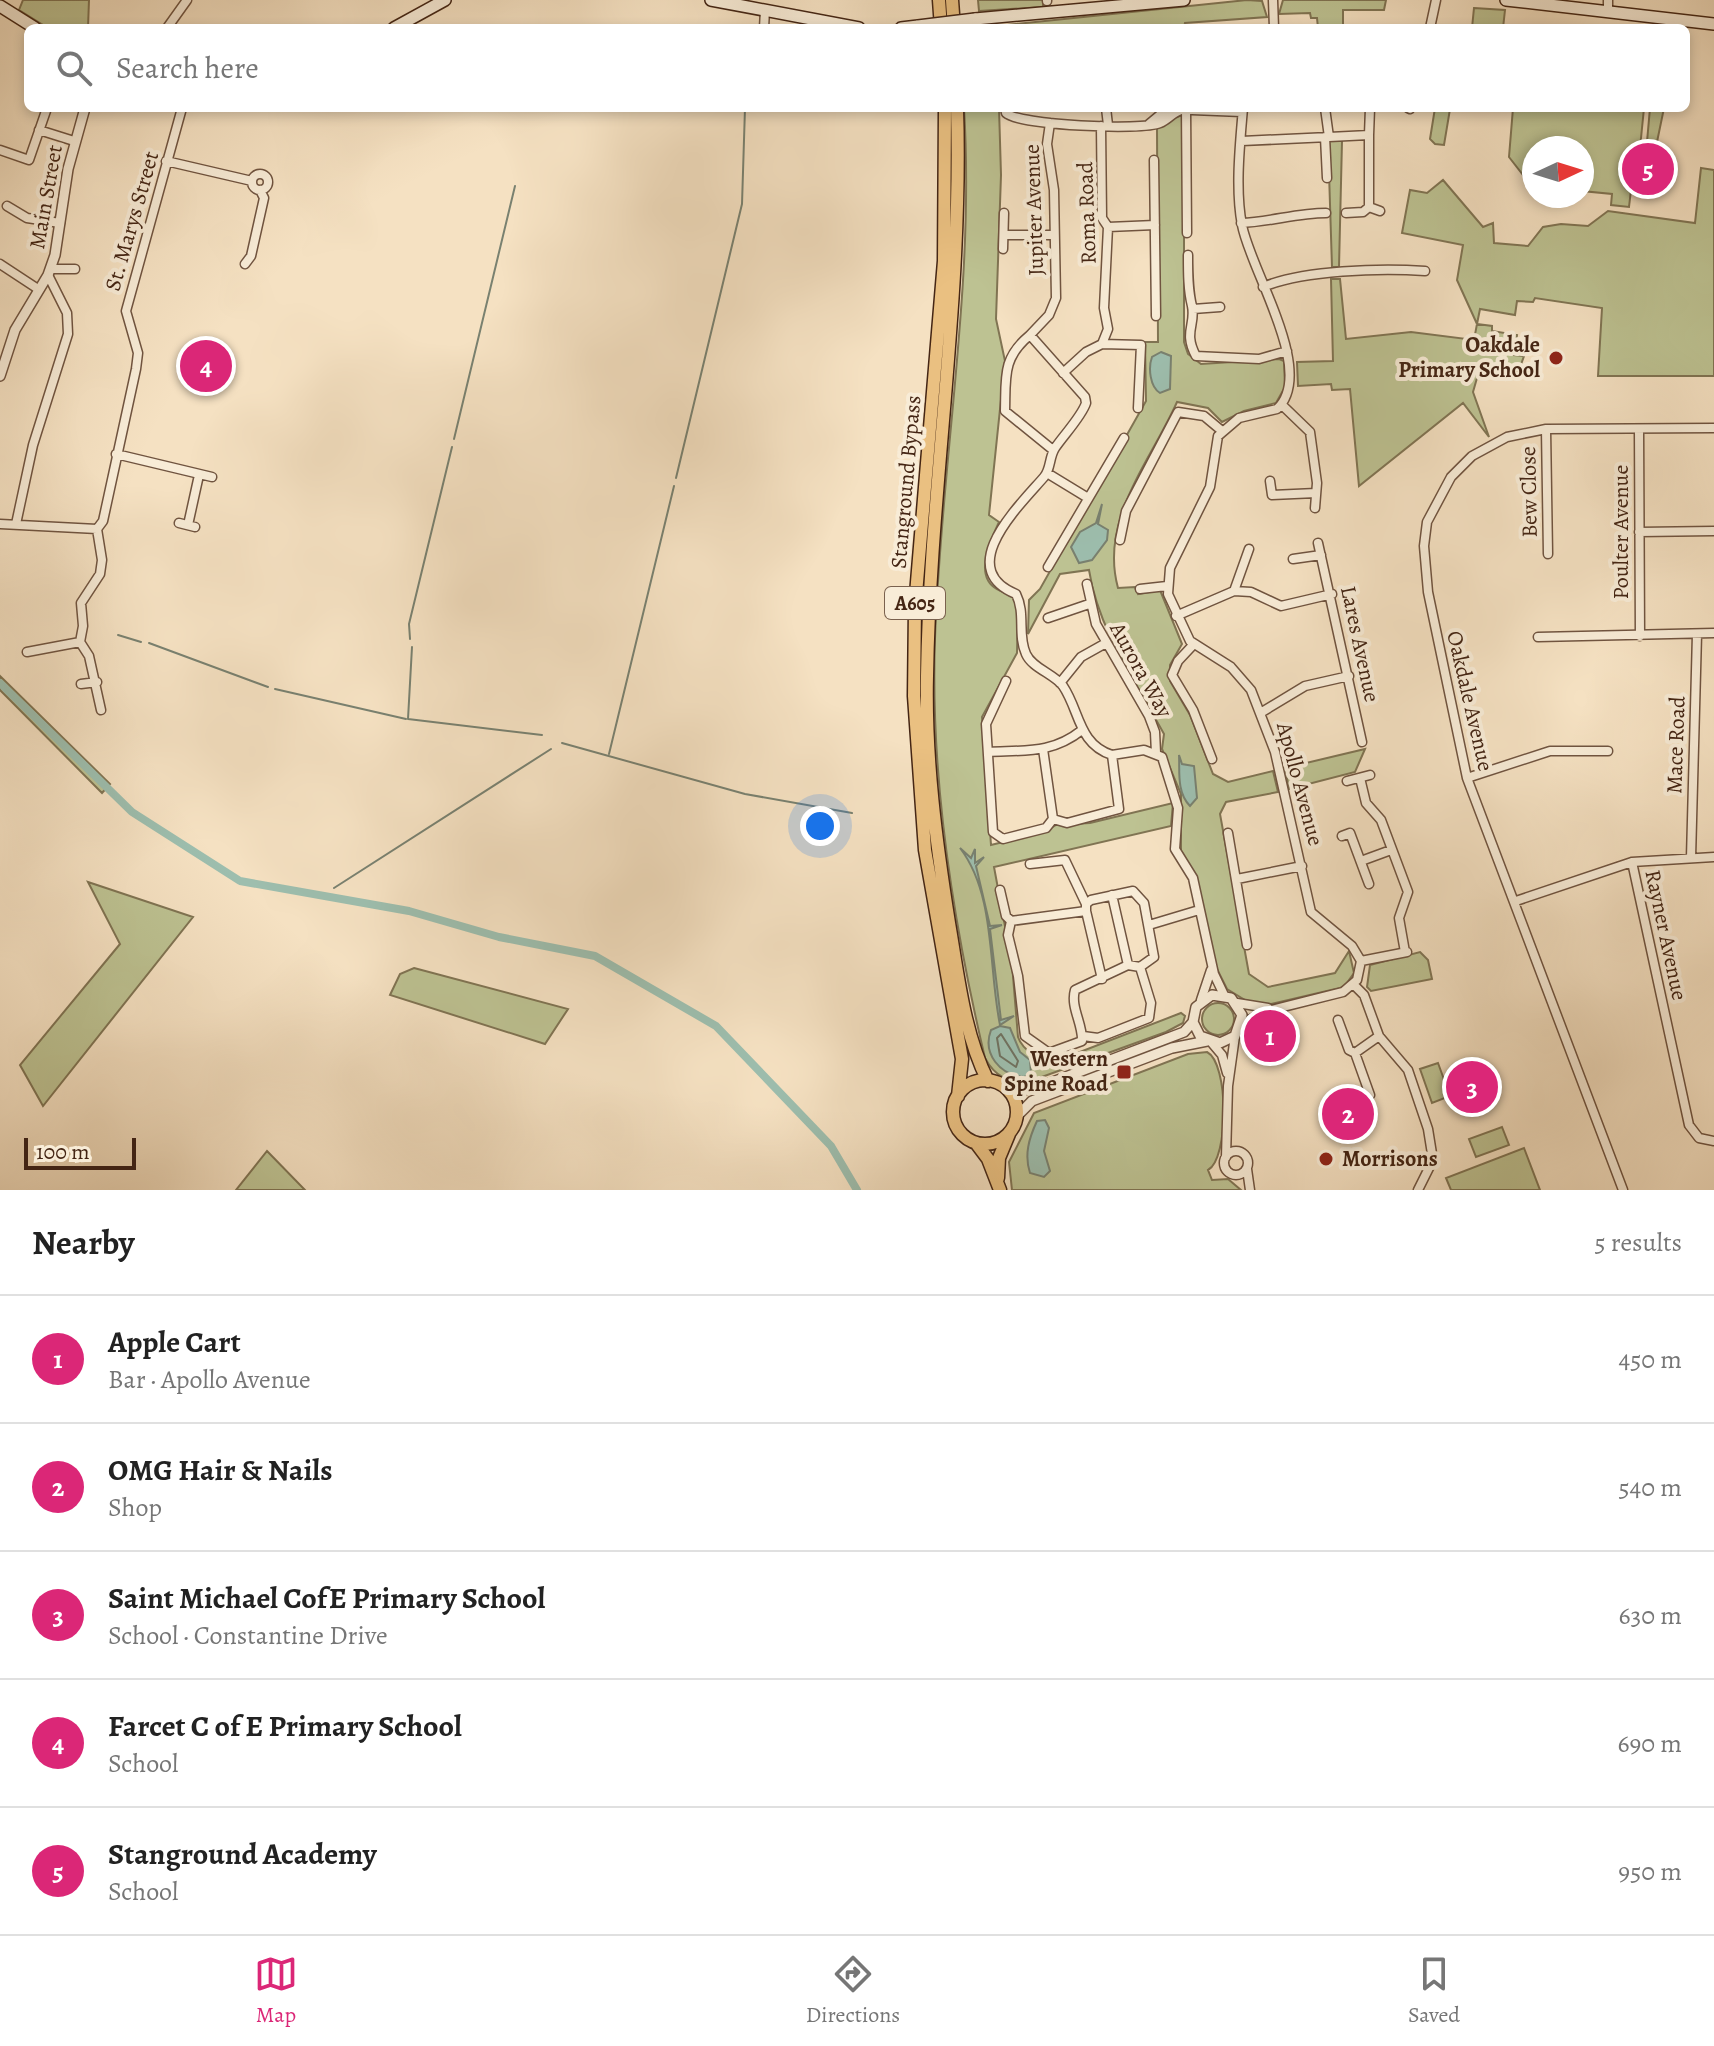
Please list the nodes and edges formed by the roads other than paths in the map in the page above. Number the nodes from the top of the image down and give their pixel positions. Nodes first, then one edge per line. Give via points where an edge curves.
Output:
1 (187, 0) edge
2 (445, 0) edge
3 (711, 0) edge
4 (939, 0) edge
5 (952, 0) edge
6 (1184, 0) edge
7 (1273, 0) edge
8 (1436, 0) edge
9 (1506, 0) edge
10 (1118, 3) edge
11 (1608, 4) edge
12 (0, 6) edge
13 (765, 10) junction
14 (29, 24) edge
15 (170, 24) edge
16 (401, 24) edge
17 (764, 24) edge
18 (838, 24) edge
19 (934, 24) edge
20 (941, 24) edge
21 (954, 24) edge
22 (1274, 24) edge
23 (1431, 24) edge
24 (1714, 24) edge
25 (46, 112) edge
26 (84, 112) edge
27 (180, 112) edge
28 (945, 112) edge
29 (957, 112) edge
30 (1007, 112) edge
31 (1106, 112) edge
32 (1180, 112) edge
33 (1185, 112) edge
34 (1242, 112) edge
35 (1325, 112) edge
36 (1370, 112) edge
37 (1050, 123) junction
38 (1104, 126) junction
39 (39, 130) junction
40 (1369, 135) junction
41 (1327, 137) junction
42 (74, 141) junction
43 (1242, 141) junction
44 (0, 150) edge
45 (1154, 160) dead end
46 (166, 161) junction
47 (1327, 178) dead end
48 (252, 181) junction
49 (260, 190) junction
50 (7, 206) dead end
51 (1369, 207) junction
52 (1380, 211) dead end
53 (1004, 213) dead end
54 (1326, 213) dead end
55 (1346, 213) dead end
56 (60, 223) junction
57 (1241, 223) junction
58 (1155, 225) junction
59 (1108, 227) junction
60 (1187, 233) dead end
61 (1004, 235) junction
62 (1054, 235) junction
63 (1003, 249) dead end
64 (1188, 255) dead end
65 (0, 264) edge
66 (245, 264) dead end
67 (75, 269) dead end
68 (1425, 271) dead end
69 (49, 272) junction
70 (1263, 287) junction
71 (38, 289) junction
72 (1220, 307) dead end
73 (1193, 309) junction
74 (1156, 316) dead end
75 (1030, 335) junction
76 (1102, 344) junction
77 (1287, 351) junction
78 (1063, 373) junction
79 (0, 376) edge
80 (1282, 405) junction
81 (1138, 408) dead end
82 (1714, 428) edge
83 (1546, 429) junction
84 (1639, 429) junction
85 (1222, 431) junction
86 (1124, 438) dead end
87 (1053, 450) junction
88 (116, 454) junction
89 (1047, 473) junction
90 (199, 475) junction
91 (212, 477) dead end
92 (1270, 481) dead end
93 (1316, 493) junction
94 (1088, 498) junction
95 (1315, 508) dead end
96 (0, 524) edge
97 (16, 524) junction
98 (187, 525) dead end
99 (97, 529) junction
100 (1714, 531) edge
101 (1639, 532) junction
102 (1120, 540) dead end
103 (1318, 543) dead end
104 (1249, 549) dead end
105 (1548, 554) dead end
106 (1321, 555) junction
107 (1293, 559) dead end
108 (1048, 567) dead end
109 (1087, 584) dead end
110 (1167, 586) junction
111 (1140, 589) dead end
112 (1234, 591) junction
113 (1332, 594) junction
114 (1089, 604) junction
115 (1176, 616) junction
116 (1048, 618) dead end
117 (1714, 633) edge
118 (1697, 634) junction
119 (1640, 636) junction
120 (1538, 637) dead end
121 (80, 642) junction
122 (1106, 643) junction
123 (1193, 645) junction
124 (27, 652) dead end
125 (1349, 676) junction
126 (1006, 681) dead end
127 (97, 682) junction
128 (1060, 683) junction
129 (81, 684) dead end
130 (101, 710) dead end
131 (1262, 712) junction
132 (1082, 730) junction
133 (1362, 742) dead end
134 (1043, 749) junction
135 (1608, 751) dead end
136 (988, 752) junction
137 (1156, 753) junction
138 (1112, 755) junction
139 (1212, 759) dead end
140 (1370, 775) dead end
141 (1360, 778) junction
142 (1467, 778) junction
143 (1347, 781) dead end
144 (1053, 819) junction
145 (1228, 833) dead end
146 (1342, 836) dead end
147 (1391, 850) junction
148 (1714, 857) edge
149 (1691, 858) junction
150 (1361, 861) junction
151 (1632, 862) junction
152 (1030, 864) dead end
153 (1302, 866) junction
154 (1237, 879) junction
155 (1369, 884) dead end
156 (1000, 890) dead end
157 (1112, 895) junction
158 (1516, 901) junction
159 (1086, 907) junction
160 (1199, 910) junction
161 (1011, 921) junction
162 (1255, 924) dead end
163 (1149, 925) junction
164 (1245, 926) junction
165 (1247, 945) dead end
166 (1212, 961) junction
167 (1361, 961) junction
168 (1128, 965) junction
169 (1140, 967) junction
170 (1102, 979) junction
171 (1354, 985) junction
172 (1224, 995) junction
173 (1201, 1000) junction
174 (1237, 1003) junction
175 (1276, 1008) junction
176 (1338, 1020) dead end
177 (1193, 1022) junction
178 (1241, 1024) junction
179 (1083, 1036) junction
180 (1235, 1036) junction
181 (1379, 1036) junction
182 (1209, 1042) junction
183 (1355, 1053) junction
184 (988, 1081) junction
185 (1228, 1086) junction
186 (1005, 1088) junction
187 (1370, 1095) dead end
188 (958, 1096) junction
189 (1016, 1117) junction
190 (1228, 1127) junction
191 (1010, 1132) junction
192 (1714, 1141) edge
193 (976, 1143) junction
194 (1239, 1152) junction
195 (1226, 1157) junction
196 (1247, 1168) junction
197 (1234, 1175) junction
198 (999, 1186) edge
199 (1249, 1190) edge
200 (1418, 1190) edge
201 (1623, 1190) edge

1 - 15 street
2 - 16 main road
3 - 13 main road
4 - 20 main road
5 - 21 main road
6 - 10 main road
7 - 22 street
8 - 23 street
9 - 11 main road
10 - 19 main road, bridge
11 - 24 main road
12 - 14 main road
13 - 17 street
13 - 18 main road
25 - 39 street
26 - 42 street, Main Street
27 - 46 street, St. Marys Street
28 - 188 main road, Stanground Bypass / A605 via 944,261 917,577 914,696 925,850 962,1059
29 - 184 main road, Stanground Bypass / A605 via 956,285 931,573 928,737 955,957 974,1044
30 - 37 street via 1010,117
31 - 38 street, Roma Road
32 - 38 street via 1161,123
33 - 60 street
34 - 43 street
35 - 41 street
36 - 40 street
37 - 38 street
37 - 62 street, Jupiter Avenue
38 - 59 street, Roma Road via 1102,218
39 - 42 street
39 - 44 street via 29,160
40 - 41 street
40 - 51 street
41 - 43 street
41 - 47 street
42 - 56 street, Main Street
43 - 57 street
45 - 58 street
46 - 48 street
46 - 88 street, St. Marys Street via 126,311 138,353
48 - 49 street
48 - 49 street via 257,174 267,176 267,186
49 - 66 street via 264,198
50 - 56 street via 27,218
51 - 52 street
51 - 55 street
53 - 61 street
54 - 57 street
56 - 69 street, Main Street
57 - 70 street
58 - 59 street
58 - 74 street
59 - 76 street, Roma Road via 1108,329
61 - 62 street
61 - 63 street
62 - 75 street, Jupiter Avenue via 1056,298 1049,315
64 - 73 street
65 - 71 street
67 - 69 street
68 - 70 street via 1289,276
69 - 71 street, Main Street
69 - 97 street via 67,313 68,334 33,445
70 - 77 street
71 - 79 street, Main Street via 5,352
72 - 73 street
73 - 77 street via 1188,325 1196,356 1259,359
75 - 78 street
75 - 87 street, Jupiter Avenue via 1008,360 1005,411
76 - 78 street
76 - 81 street via 1141,345
77 - 80 street via 1290,389
78 - 87 street via 1086,403
80 - 85 street via 1239,418
80 - 93 street via 1310,432
82 - 84 street, Oakdale Avenue
83 - 84 street, Oakdale Avenue
83 - 105 street, Bew Close
83 - 142 street, Oakdale Avenue via 1507,437 1472,456 1451,477 1427,522 1426,580
84 - 101 street, Poulter Avenue
85 - 102 street via 1204,416 1178,412
85 - 110 street via 1210,487 1170,568
86 - 94 street
87 - 89 street
88 - 90 street
88 - 99 street, St. Marys Street
89 - 94 street
89 - 128 street via 991,546 992,574 1024,608 1021,635 1026,656
90 - 91 street
90 - 98 street
92 - 93 street via 1272,495
93 - 95 street
94 - 108 street
96 - 97 street
97 - 99 street
99 - 121 street via 100,574 81,603
100 - 101 street
101 - 119 street, Poulter Avenue
103 - 106 street, Lares Avenue
104 - 112 street
106 - 107 street
106 - 113 street, Lares Avenue
109 - 114 street, Aurora Way
110 - 111 street
110 - 115 street, Apollo Avenue
112 - 113 street via 1251,592 1281,606
112 - 115 street
113 - 125 street, Lares Avenue
114 - 116 street, Aurora Way
114 - 122 street, Aurora Way
115 - 123 street, Apollo Avenue
117 - 118 street
118 - 119 street
118 - 149 street, Mace Road
119 - 120 street
121 - 124 street
121 - 127 street
122 - 128 street via 1081,657
122 - 137 street, Aurora Way via 1149,716
123 - 131 street, Apollo Avenue via 1240,675
123 - 139 street via 1172,675 1203,724
125 - 131 street via 1305,686
125 - 133 street, Lares Avenue
126 - 136 street via 990,711
127 - 129 street
127 - 130 street
128 - 132 street
131 - 153 street, Apollo Avenue
132 - 134 street via 1064,744
132 - 138 street
134 - 136 street
134 - 144 street
135 - 142 street via 1550,751
136 - 144 street via 993,832 1003,839 1046,828
137 - 138 street
137 - 160 street via 1167,766 1176,796 1175,849 1193,878
138 - 144 street via 1119,809 1067,823
140 - 141 street
141 - 143 street
141 - 147 street via 1366,803 1381,820
142 - 158 street, Oakdale Avenue
145 - 154 street
146 - 150 street via 1350,833
147 - 150 street
147 - 167 street via 1408,892 1399,918 1407,952
148 - 149 street
149 - 151 street
150 - 155 street
151 - 158 street
151 - 192 street, Rayner Avenue via 1689,1125 1699,1138
152 - 159 street via 1065,860
153 - 154 street
153 - 167 street, Apollo Avenue via 1311,912 1352,946
154 - 164 street
156 - 161 street
157 - 159 street
157 - 163 street via 1140,895
157 - 168 street
158 - 201 street, Oakdale Avenue
159 - 161 street
159 - 170 street
160 - 163 street
160 - 166 street
161 - 179 street via 1008,935 1025,1036 1056,1054 1078,1045
162 - 164 street
163 - 169 street via 1154,957
164 - 165 street
166 - 172 street
166 - 173 street
167 - 171 street
168 - 169 street
168 - 170 street
169 - 179 street via 1151,1003 1149,1018 1098,1038
170 - 179 street via 1075,990
171 - 175 street via 1333,996
171 - 181 street via 1364,995
172 - 173 street
172 - 174 street
173 - 177 street
174 - 175 street
174 - 178 street
175 - 178 street
176 - 183 street
177 - 182 street
177 - 186 street via 1176,1035 1042,1086
178 - 180 street
180 - 182 street
180 - 185 street
181 - 183 street
181 - 200 street via 1408,1070 1431,1142 1433,1160
182 - 185 street via 1226,1065
182 - 189 street via 1172,1048 1032,1101
183 - 187 street
184 - 186 main road
184 - 188 main road via 971,1084
185 - 190 street
186 - 189 main road
188 - 193 main road via 955,1124
189 - 191 main road
190 - 194 street
190 - 195 street
191 - 193 main road via 994,1143
191 - 198 main road via 999,1158
193 - 198 main road
194 - 195 street
194 - 196 street via 1246,1156
195 - 197 street via 1226,1168
196 - 197 street
196 - 199 street
197 - 199 street

